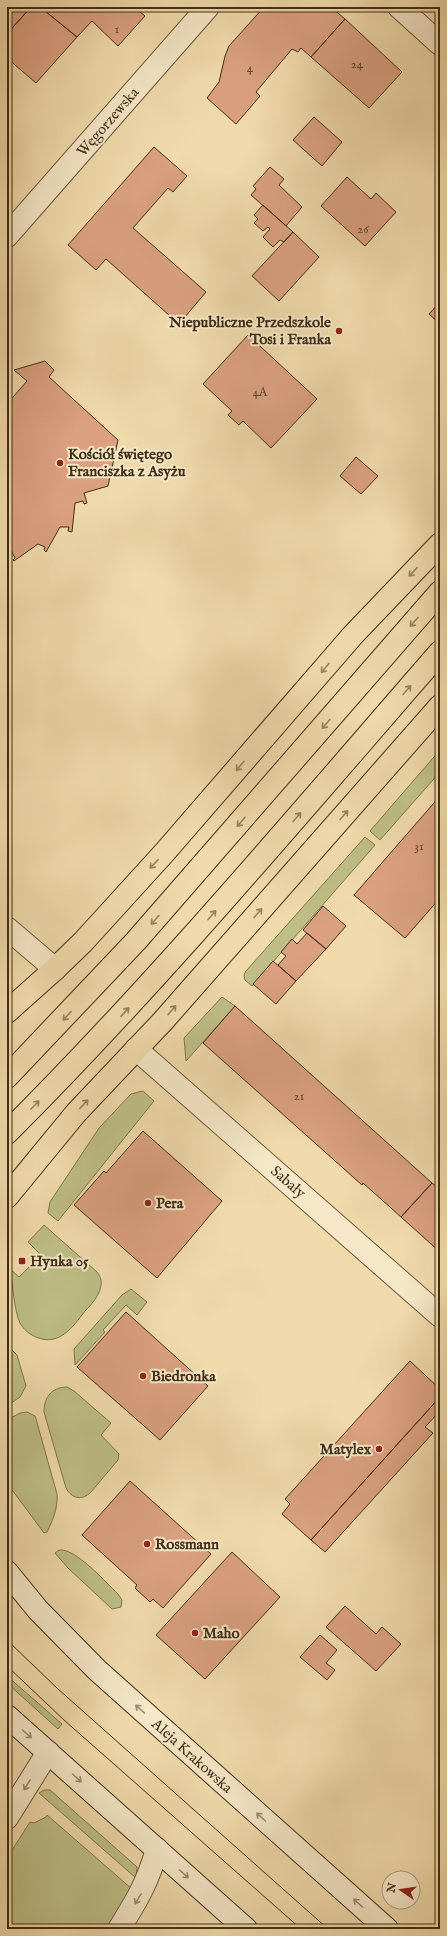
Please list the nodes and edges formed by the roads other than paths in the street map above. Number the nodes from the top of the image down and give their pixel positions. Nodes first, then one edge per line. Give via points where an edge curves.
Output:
1 (208, 7) edge
2 (399, 7) edge
3 (440, 44) edge
4 (7, 236) edge
5 (440, 544) edge
6 (440, 592) edge
7 (440, 652) edge
8 (440, 706) edge
9 (7, 928) edge
10 (55, 969) junction
11 (7, 1012) edge
12 (136, 1049) junction
13 (7, 1077) edge
14 (7, 1133) edge
15 (7, 1197) edge
16 (440, 1316) edge
17 (7, 1572) edge
18 (7, 1716) edge
19 (48, 1752) junction
20 (7, 1818) edge
21 (157, 1850) junction
22 (120, 1929) edge
23 (246, 1929) edge
24 (387, 1929) edge

1 - 4 street, Węgorzewska
2 - 3 street
5 -> 10 main road via 353,636 164,853
6 -> 13 main road via 136,941
14 -> 7 main road via 165,968
12 -> 8 main road
9 - 10 street
10 - 11 main road
15 -> 12 main road via 76,1113
12 - 16 street, Sabały
24 -> 17 street, Aleja Krakowska via 97,1670 38,1610
18 -> 19 street
19 -> 20 street
19 -> 21 street
21 -> 22 street via 142,1892
21 -> 23 street

